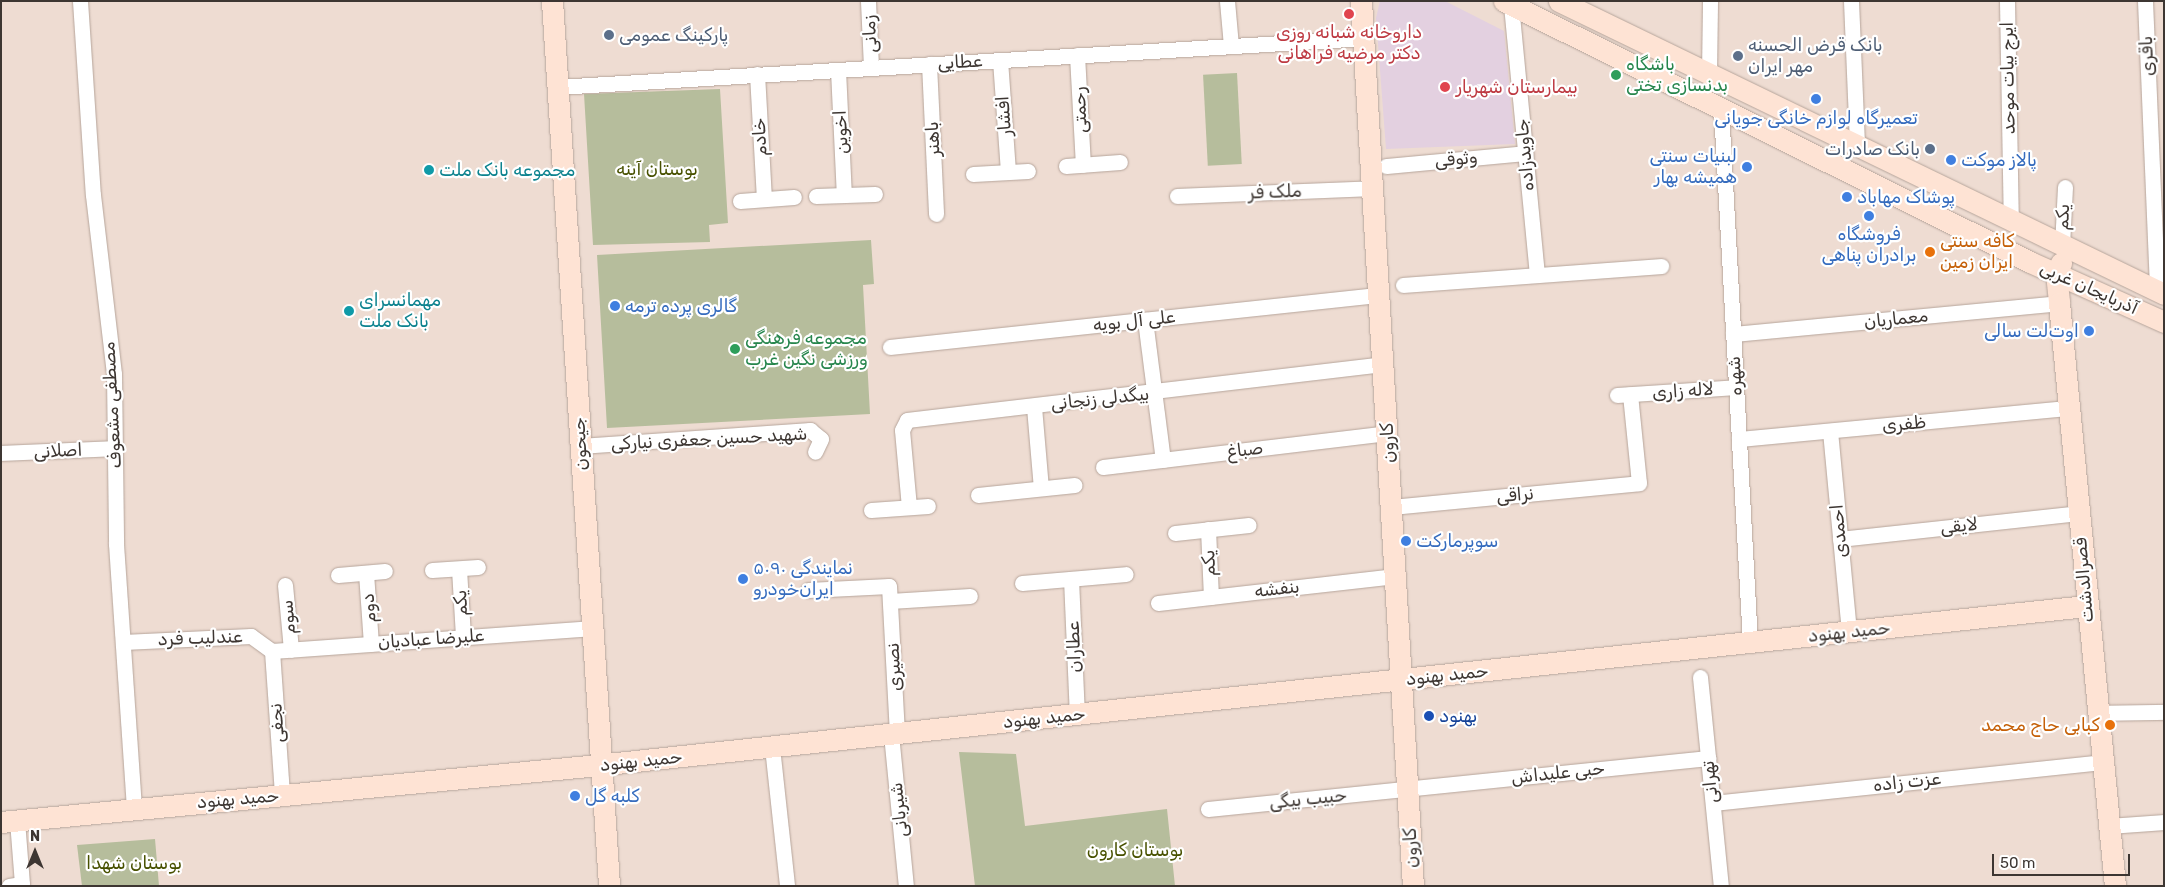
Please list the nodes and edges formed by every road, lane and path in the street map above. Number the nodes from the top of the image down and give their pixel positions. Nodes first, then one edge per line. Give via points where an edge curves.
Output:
1 (80, 1) edge
2 (552, 1) edge
3 (868, 1) edge
4 (1227, 1) edge
5 (1361, 1) edge
6 (1710, 1) edge
7 (1851, 1) edge
8 (2007, 1) edge
9 (2145, 1) edge
10 (1508, 3) edge
11 (1569, 4) edge
12 (1364, 38) junction
13 (1231, 46) junction
14 (1077, 55) junction
15 (1000, 60) junction
16 (929, 64) junction
17 (872, 67) junction
18 (838, 70) junction
19 (757, 74) junction
20 (1709, 74) junction
21 (557, 87) junction
22 (1721, 109) junction
23 (1857, 146) junction
24 (1525, 153) junction
25 (1120, 162) dead end
26 (1082, 165) junction
27 (1066, 166) dead end
28 (1386, 166) dead end
29 (1028, 171) dead end
30 (1008, 172) junction
31 (973, 174) dead end
32 (2065, 187) dead end
33 (1372, 188) junction
34 (875, 194) dead end
35 (844, 195) junction
36 (816, 196) dead end
37 (1176, 196) dead end
38 (794, 197) dead end
39 (764, 200) junction
40 (740, 201) dead end
41 (936, 214) dead end
42 (2011, 221) junction
43 (2065, 248) junction
44 (1661, 266) dead end
45 (2056, 273) junction
46 (1537, 275) junction
47 (1403, 285) dead end
48 (2160, 292) edge
49 (1379, 295) junction
50 (2059, 303) junction
51 (1145, 320) junction
52 (2164, 322) edge
53 (1733, 334) junction
54 (890, 347) dead end
55 (1383, 364) junction
56 (1736, 387) junction
57 (1154, 393) junction
58 (1034, 406) junction
59 (2068, 408) junction
60 (1830, 430) junction
61 (1387, 433) junction
62 (1739, 439) junction
63 (580, 446) junction
64 (116, 448) junction
65 (815, 452) dead end
66 (1, 454) edge
67 (1163, 460) junction
68 (1103, 467) dead end
69 (1639, 483) joint
70 (1074, 485) dead end
71 (1041, 488) junction
72 (978, 495) dead end
73 (928, 506) dead end
74 (1391, 506) junction
75 (909, 507) junction
76 (872, 510) dead end
77 (2078, 513) junction
78 (1249, 525) dead end
79 (1208, 529) junction
80 (1175, 533) dead end
81 (1840, 539) junction
82 (478, 567) dead end
83 (459, 568) junction
84 (432, 570) dead end
85 (385, 571) dead end
86 (366, 572) junction
87 (1126, 574) dead end
88 (338, 575) dead end
89 (1395, 576) junction
90 (1071, 579) junction
91 (1022, 583) dead end
92 (285, 585) dead end
93 (808, 590) dead end
94 (970, 596) dead end
95 (1211, 597) junction
96 (890, 601) junction
97 (1158, 603) dead end
98 (2086, 606) junction
99 (590, 628) junction
100 (1849, 632) junction
101 (462, 637) junction
102 (123, 642) junction
103 (1750, 642) junction
104 (371, 644) junction
105 (291, 650) junction
106 (272, 651) junction
107 (1700, 677) dead end
108 (1401, 680) junction
109 (2164, 712) edge
110 (2097, 713) junction
111 (1077, 714) junction
112 (894, 734) junction
113 (772, 747) junction
114 (1708, 758) junction
115 (2102, 762) junction
116 (598, 765) junction
117 (1408, 789) junction
118 (282, 795) junction
119 (1712, 803) junction
120 (134, 809) junction
121 (1208, 809) dead end
122 (9, 821) edge
123 (2164, 822) edge
124 (2109, 826) junction
125 (8, 886) edge
126 (609, 886) edge
127 (788, 886) edge
128 (906, 886) edge
129 (1414, 886) edge
130 (1721, 886) edge
131 (2115, 886) edge

1 - 64 street, مصطفی مشعوف via 93,196 114,374
2 - 21 main road, جیحون
3 - 17 street, زمانی
4 - 13 street
5 - 12 main road, کارون
6 - 20 street
7 - 23 street
8 - 42 street, ایرج بیات موحد
9 - 48 street, باقری
10 - 22 main road, آذربایجان غربی
10 - 24 street, جاویدزاده
11 - 20 main road, آذربایجان غربی
12 - 13 street, عطایی
12 - 33 main road, کارون
13 - 14 street, عطایی
14 - 15 street, عطایی
14 - 26 street, رحمتی
15 - 16 street, عطایی
15 - 30 street, افشار
16 - 17 street, عطایی
16 - 41 street, باهنر
17 - 18 street, عطایی
18 - 19 street, عطایی
18 - 35 street, اخوین
19 - 21 street, عطایی
19 - 39 street, خادم
20 - 23 main road, آذربایجان غربی
21 - 63 main road, جیحون
22 - 45 main road, آذربایجان غربی
22 - 53 street, شهره
23 - 42 main road, آذربایجان غربی
24 - 28 street, وثوقی
24 - 46 street, جاویدزاده
25 - 26 street
26 - 27 street
29 - 30 street
30 - 31 street
32 - 43 street, یکم
33 - 37 street, ملک فر
33 - 49 main road, کارون
34 - 35 street
35 - 36 street
38 - 39 street
39 - 40 street
42 - 43 main road, آذربایجان غربی
43 - 45 main road
43 - 48 main road, آذربایجان غربی
44 - 46 street
45 - 50 main road, قصرالدشت
45 - 52 main road, آذربایجان غربی
46 - 47 street
49 - 51 street, علی آل بویه
49 - 55 main road, کارون
50 - 53 street, معماریان
50 - 59 main road, قصرالدشت
51 - 54 street, علی آل بویه
51 - 57 street
53 - 56 street, شهره
55 - 57 street, بیگدلی زنجانی
55 - 61 main road, کارون
56 - 62 street, شهره
56 - 69 street, لاله زاری via 1624,394
57 - 58 street, بیگدلی زنجانی
57 - 67 street
58 - 71 street
58 - 75 street, بیگدلی زنجانی via 902,423
59 - 60 street, ظفری
59 - 77 main road, قصرالدشت
60 - 62 street, ظفری
60 - 81 street, احمدی
61 - 67 street, صباغ
61 - 74 main road, کارون
62 - 103 street, شهره
63 - 65 street, شهید حسین جعفری نیارکی via 810,430 821,439
63 - 99 main road, جیحون
64 - 66 street, اصلانی
64 - 102 street, مصطفی مشعوف
67 - 68 street, صباغ
69 - 74 street, نراقی
70 - 71 street
71 - 72 street
73 - 75 street
74 - 89 main road, کارون
75 - 76 street
77 - 81 street, لایقی
77 - 98 main road, قصرالدشت
78 - 79 street, یکم
79 - 80 street, یکم
79 - 95 street, یکم
81 - 100 street, احمدی
82 - 83 street
83 - 84 street
83 - 101 street, یکم
85 - 86 street, دوم
86 - 88 street, دوم
86 - 104 street, دوم
87 - 90 street
89 - 95 street, بنفشه
89 - 108 main road, کارون
90 - 91 street
90 - 111 street, عطاران
92 - 105 street, سوم
93 - 96 street via 889,586
94 - 96 street
95 - 97 street, بنفشه
96 - 112 street, نصیری
98 - 100 main road, حمید بهنود
98 - 110 main road, قصرالدشت
99 - 101 street, علیرضا عبادیان
99 - 116 main road, جیحون
100 - 103 main road, حمید بهنود
101 - 104 street, علیرضا عبادیان
102 - 106 street, عندلیب فرد via 252,636
102 - 120 street, مصطفی مشعوف
103 - 108 main road, حمید بهنود
104 - 105 street, علیرضا عبادیان
105 - 106 street, علیرضا عبادیان
106 - 118 street, نجفی
107 - 114 street, تهرانی
108 - 111 main road, حمید بهنود
108 - 117 main road, کارون
109 - 110 street
110 - 115 main road, قصرالدشت
111 - 112 main road, حمید بهنود
112 - 113 main road, حمید بهنود
112 - 128 street, شیربانی
113 - 116 main road, حمید بهنود
113 - 127 street
114 - 117 street, حبی علیداش
114 - 119 street, تهرانی
115 - 119 street, عزت زاده
115 - 124 main road, قصرالدشت
116 - 118 main road, حمید بهنود
116 - 126 main road, جیحون
117 - 121 street, حبیب بیگی
117 - 129 main road, کارون
118 - 120 main road, حمید بهنود
119 - 130 street, تهرانی
120 - 122 main road, حمید بهنود
122 - 125 street via 22,884
123 - 124 street
124 - 131 main road, قصرالدشت

